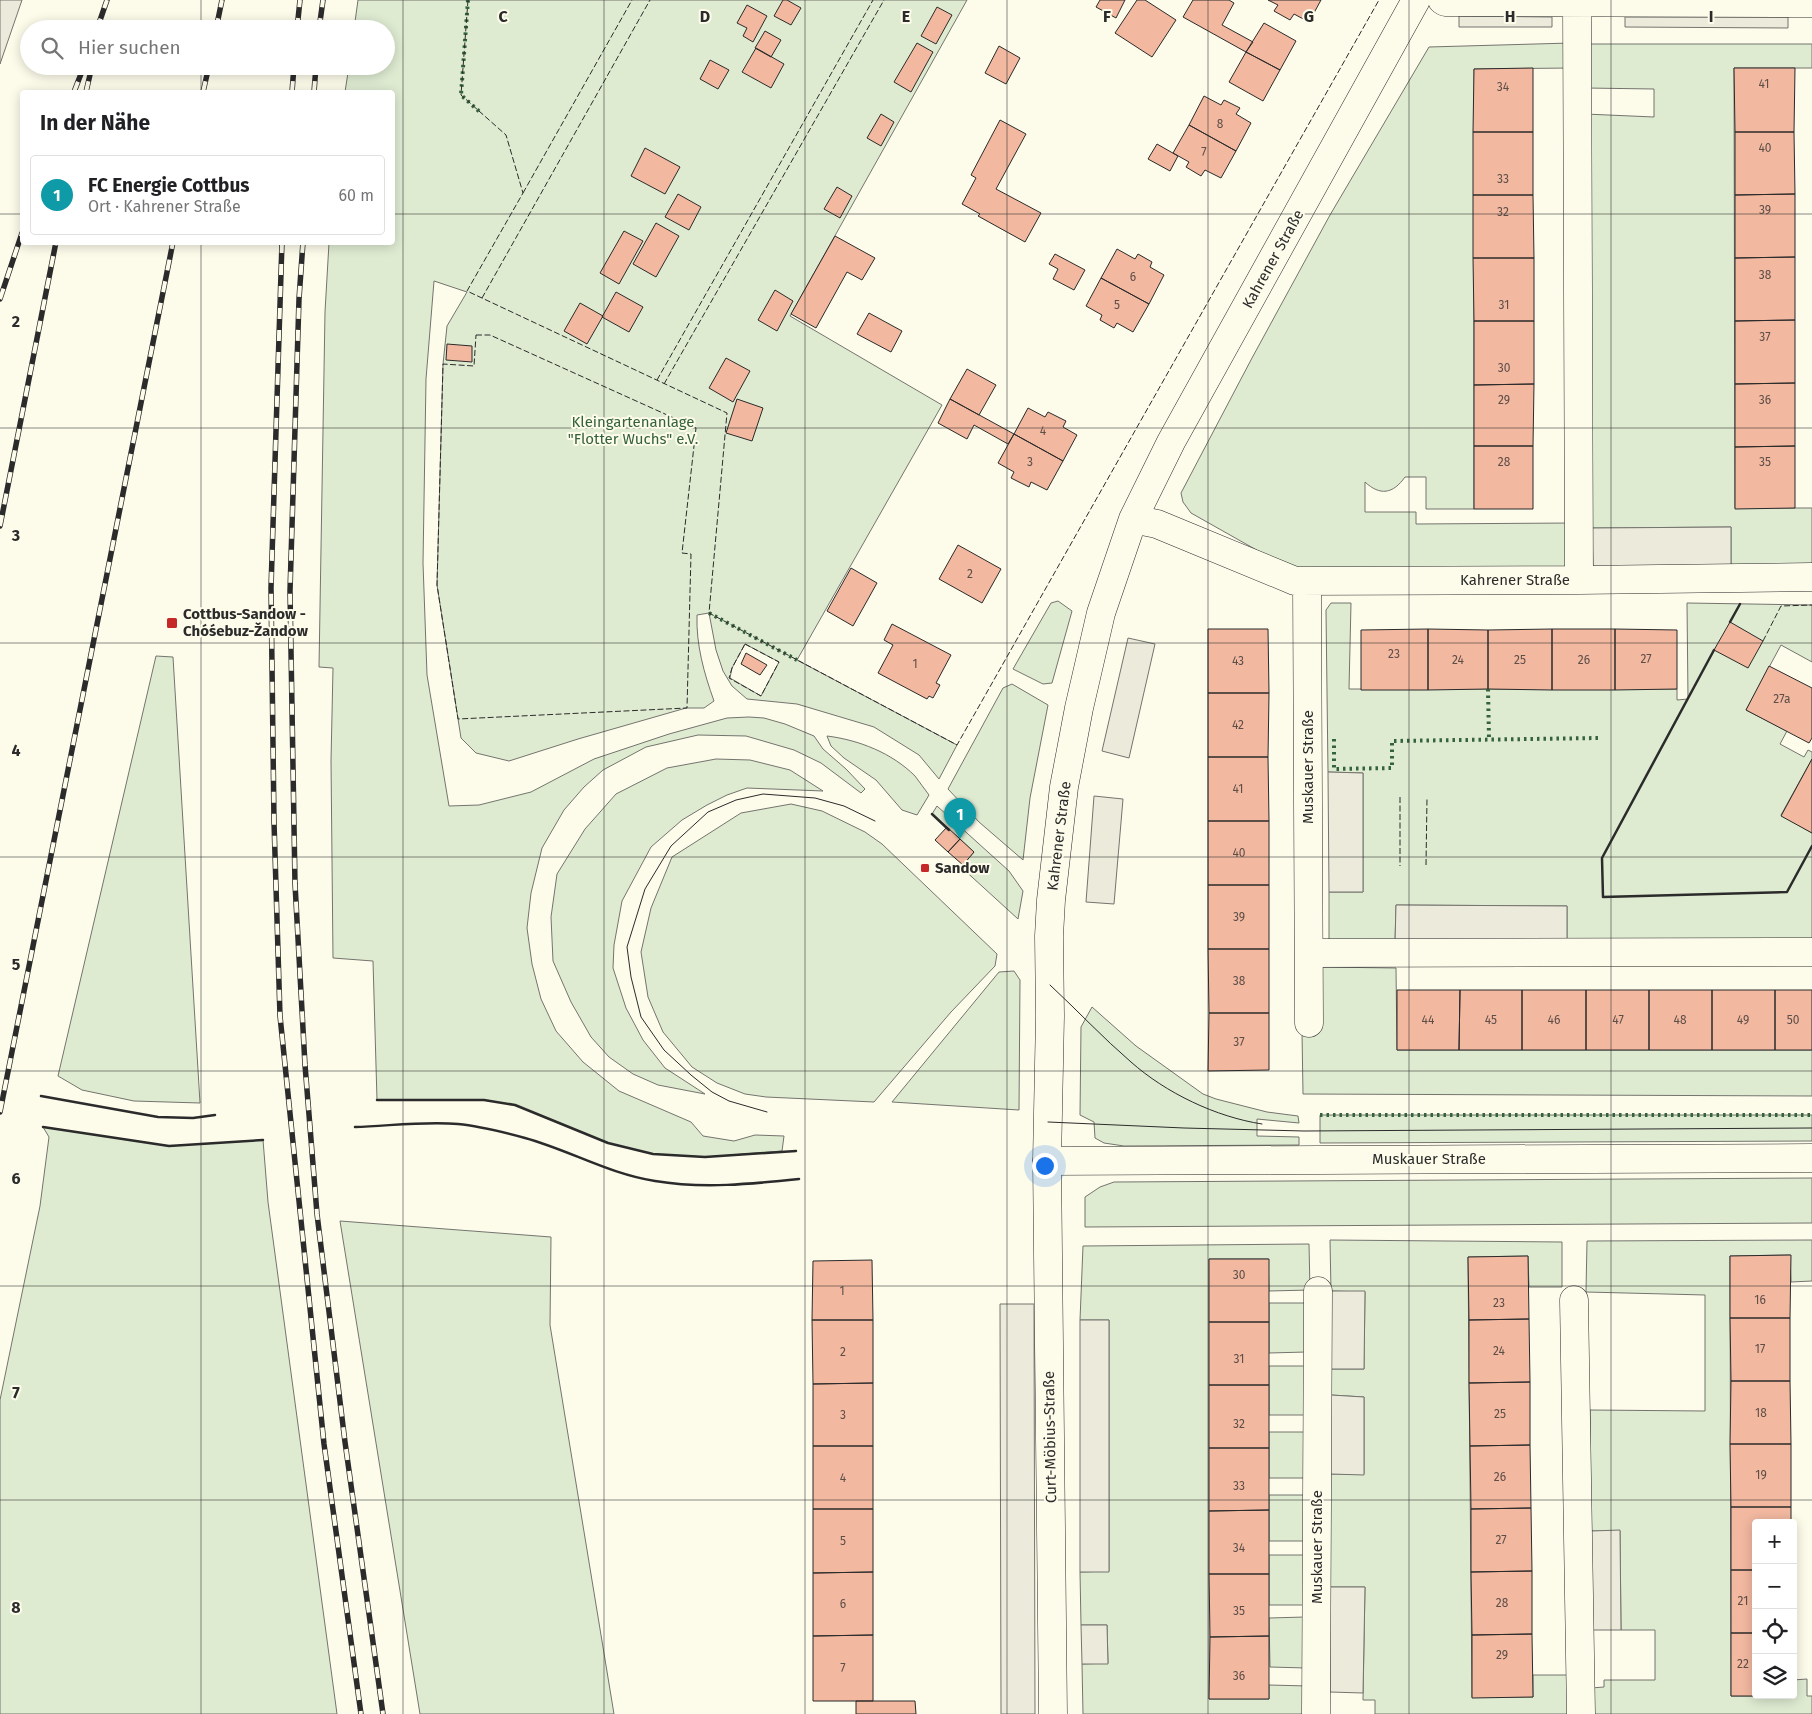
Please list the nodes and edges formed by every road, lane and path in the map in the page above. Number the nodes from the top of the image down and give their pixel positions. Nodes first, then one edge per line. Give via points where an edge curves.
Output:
1 (1416, 0) edge
2 (1442, 0) edge
3 (1577, 2) junction
4 (1812, 3) edge
5 (1133, 519) junction
6 (1812, 576) edge
7 (1579, 580) junction
8 (1307, 581) junction
9 (1812, 952) edge
10 (1309, 953) junction
11 (1309, 1023) dead end
12 (1812, 1158) edge
13 (1047, 1161) junction
14 (1318, 1291) dead end
15 (1574, 1300) dead end
16 (1053, 1714) edge
17 (1316, 1714) edge
18 (1581, 1714) edge

1 - 5 street, Kahrener Straße via 1171,442
2 - 3 street
3 - 4 street
3 - 7 street, Kahrener Straße
5 - 8 street, Kahrener Straße via 1157,524 1295,581
5 - 13 street, Kahrener Straße via 1101,613 1064,787 1051,900
6 - 7 street, Kahrener Straße
7 - 8 street, Kahrener Straße
8 - 10 street, Muskauer Straße
9 - 10 street
10 - 11 street, Muskauer Straße
12 - 13 street, Muskauer Straße
13 - 16 street, Curt-Möbius-Straße
14 - 17 street, Muskauer Straße
15 - 18 street

